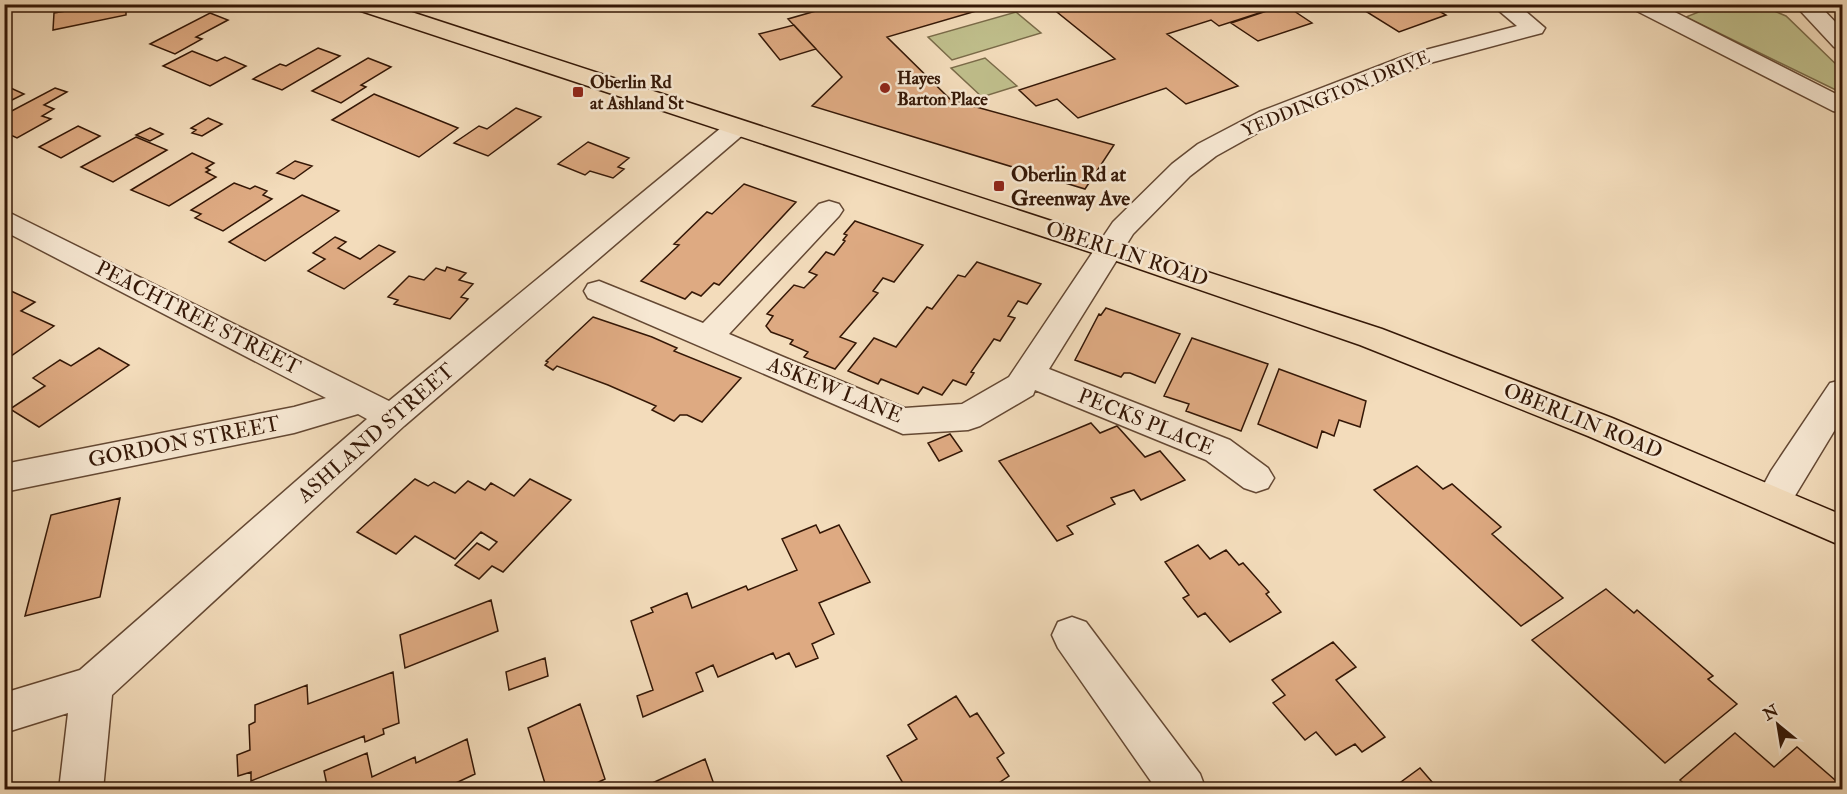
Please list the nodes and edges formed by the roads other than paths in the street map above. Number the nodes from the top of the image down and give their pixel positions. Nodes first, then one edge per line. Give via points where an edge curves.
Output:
1 (363, 4) edge
2 (1502, 4) edge
3 (1641, 4) edge
4 (1805, 4) edge
5 (1842, 42) edge
6 (1842, 106) edge
7 (736, 128) junction
8 (829, 210) dead end
9 (4, 219) edge
10 (1109, 248) junction
11 (599, 291) dead end
12 (707, 338) junction
13 (1031, 375) junction
14 (1842, 392) edge
15 (362, 401) junction
16 (392, 417) junction
17 (4, 478) edge
18 (1256, 478) dead end
19 (1774, 500) junction
20 (1842, 531) edge
21 (1072, 635) dead end
22 (92, 686) junction
23 (4, 713) edge
24 (81, 789) edge
25 (1184, 789) edge

1 - 7 main road, OBERLIN ROAD
2 - 10 street, YEDDINGTON DRIVE via 1534,28 1418,59 1268,117 1207,150 1181,170 1123,228
3 - 6 street
4 - 5 street
7 - 10 main road, OBERLIN ROAD
7 - 16 street, ASHLAND STREET
8 - 12 street
9 - 15 street, PEACHTREE STREET
10 - 13 street, ASKEW LANE
10 - 19 main road, OBERLIN ROAD via 1371,337
11 - 12 street, ASKEW LANE
12 - 13 street, ASKEW LANE via 903,421 968,417 1021,386
13 - 18 street, PECKS PLACE via 1218,450
14 - 19 street
15 - 16 street, PEACHTREE STREET
15 - 17 street, GORDON STREET via 294,420
16 - 22 street, ASHLAND STREET
19 - 20 main road, OBERLIN ROAD
21 - 25 street
22 - 23 street, ASHLAND STREET
22 - 24 street

